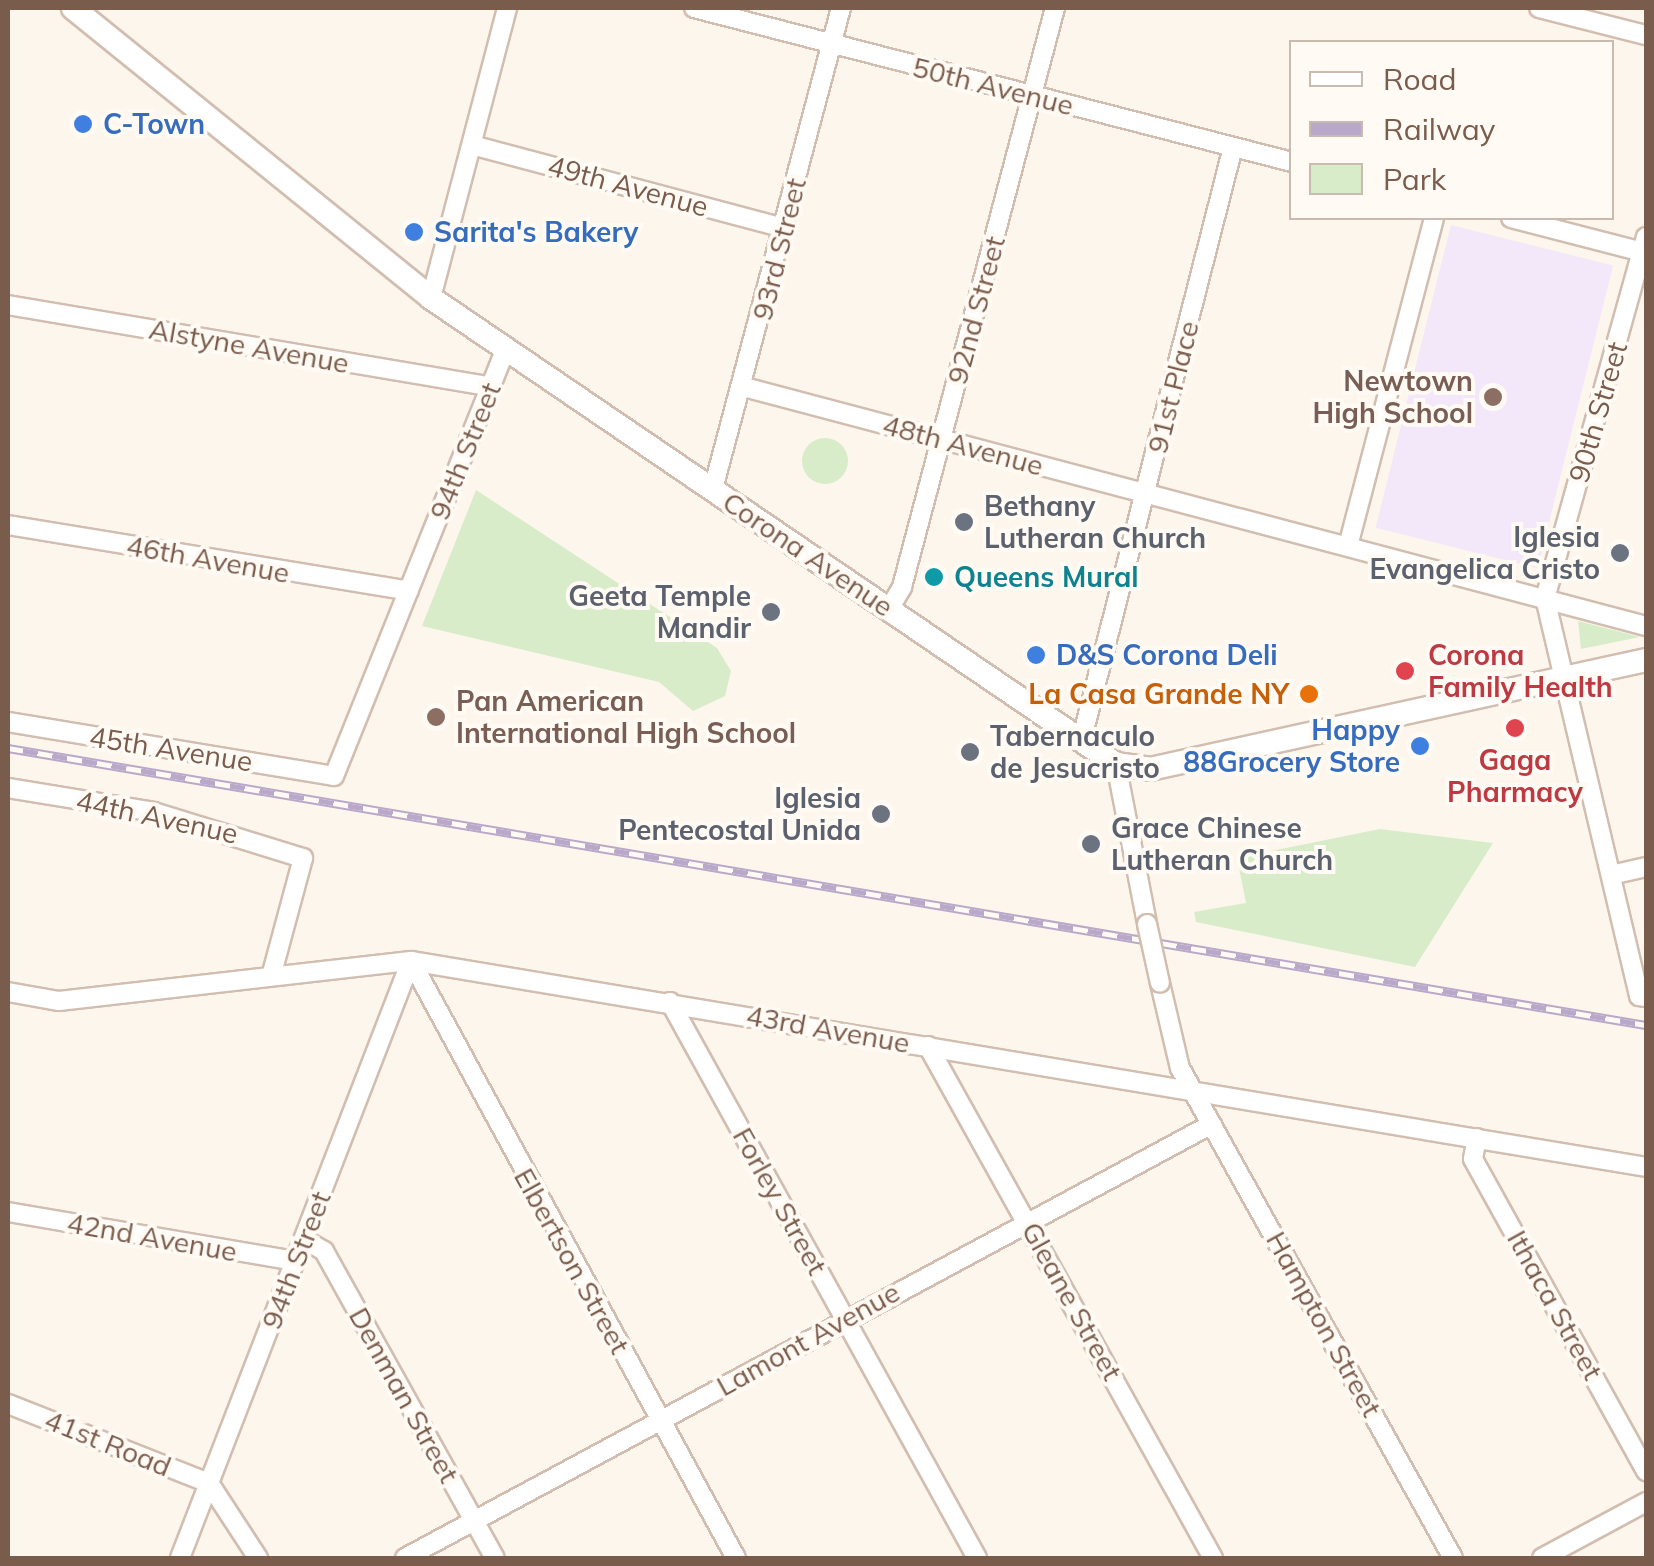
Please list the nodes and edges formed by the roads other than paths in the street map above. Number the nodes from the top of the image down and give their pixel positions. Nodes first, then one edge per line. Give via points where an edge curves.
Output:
1 (73, 8) edge
2 (507, 8) edge
3 (694, 8) edge
4 (841, 8) edge
5 (1055, 8) edge
6 (1539, 8) edge
7 (1646, 35) edge
8 (832, 44) junction
9 (1032, 96) junction
10 (472, 145) junction
11 (1233, 147) junction
12 (1289, 161) edge
13 (1433, 220) edge
14 (1520, 220) edge
15 (784, 228) junction
16 (1645, 247) edge
17 (430, 298) junction
18 (8, 306) edge
19 (506, 349) junction
20 (490, 387) junction
21 (744, 388) junction
22 (942, 440) junction
23 (713, 489) junction
24 (1147, 494) junction
25 (8, 525) edge
26 (1348, 546) junction
27 (410, 592) junction
28 (1545, 598) junction
29 (889, 609) junction
30 (1646, 626) edge
31 (1646, 660) edge
32 (1564, 676) junction
33 (8, 722) edge
34 (1081, 742) junction
35 (1116, 764) junction
36 (334, 776) joint
37 (8, 788) edge
38 (1646, 867) edge
39 (1611, 875) junction
40 (411, 962) junction
41 (272, 973) junction
42 (8, 992) edge
43 (1643, 997) edge
44 (670, 1002) junction
45 (928, 1046) junction
46 (1194, 1090) junction
47 (1212, 1124) junction
48 (1478, 1138) junction
49 (1646, 1167) edge
50 (8, 1212) edge
51 (1027, 1220) junction
52 (304, 1240) junction
53 (296, 1261) junction
54 (844, 1317) junction
55 (8, 1404) edge
56 (660, 1421) junction
57 (1646, 1471) edge
58 (209, 1484) junction
59 (1646, 1502) edge
60 (474, 1520) junction
61 (180, 1558) edge
62 (258, 1558) edge
63 (405, 1558) edge
64 (495, 1558) edge
65 (736, 1558) edge
66 (976, 1558) edge
67 (1213, 1558) edge
68 (1453, 1558) edge
69 (1542, 1558) edge

1 - 17 street, Corona Avenue
2 - 10 street
3 - 8 street, 50th Avenue
4 - 8 street, 93rd Street
5 - 9 street, 92nd Street
6 - 7 street
8 - 9 street, 50th Avenue
8 - 15 street, 93rd Street
9 - 11 street, 50th Avenue
9 - 22 street, 92nd Street
10 - 15 street, 49th Avenue
10 - 17 street
11 - 12 street, 50th Avenue
11 - 24 street, 91st Place
13 - 26 street
14 - 16 street
15 - 21 street, 93rd Street
16 - 28 street, 90th Street
17 - 19 street, Corona Avenue
18 - 20 street, Alstyne Avenue
19 - 20 street, 94th Street
19 - 23 street, Corona Avenue
20 - 27 street, 94th Street
21 - 22 street, 48th Avenue
21 - 23 street, 93rd Street
22 - 24 street, 48th Avenue
22 - 29 street, 92nd Street
23 - 29 street, Corona Avenue
24 - 26 street, 48th Avenue
24 - 34 street, 91st Place
25 - 27 street, 46th Avenue
26 - 28 street, 48th Avenue
27 - 36 street, 94th Street
28 - 30 street, 48th Avenue
28 - 32 street, 90th Street
29 - 34 street, Corona Avenue
31 - 32 street
32 - 35 street via 1150,769
32 - 39 street, 90th Street
33 - 36 street, 45th Avenue
34 - 35 street, Corona Avenue
35 - 46 street, bridge via 1160,983
37 - 41 street, 44th Avenue via 154,812 303,858
38 - 39 street
39 - 43 street, 90th Street
40 - 41 street, 43rd Avenue
40 - 44 street, 43rd Avenue
40 - 52 street, 94th Street
40 - 56 street, Elbertson Street
41 - 42 street, 43rd Avenue via 58,1001
44 - 45 street, 43rd Avenue
44 - 54 street, Forley Street
45 - 46 street, 43rd Avenue
45 - 51 street, Gleane Street
46 - 47 street, Hampton Street
46 - 48 street, 43rd Avenue
47 - 51 street, Lamont Avenue
47 - 68 street, Hampton Street
48 - 49 street, 43rd Avenue
48 - 57 street, Ithaca Street via 1473,1160
50 - 53 street, 42nd Avenue
51 - 54 street, Lamont Avenue
51 - 67 street, Gleane Street
52 - 53 street, 94th Street
52 - 60 street, Denman Street via 324,1251
53 - 58 street, 94th Street
54 - 56 street, Lamont Avenue
54 - 66 street, Forley Street
55 - 58 street, 41st Road
56 - 60 street, Lamont Avenue
56 - 65 street, Elbertson Street
58 - 61 street, 94th Street
58 - 62 street
59 - 69 street
60 - 63 street, Lamont Avenue
60 - 64 street, Denman Street

